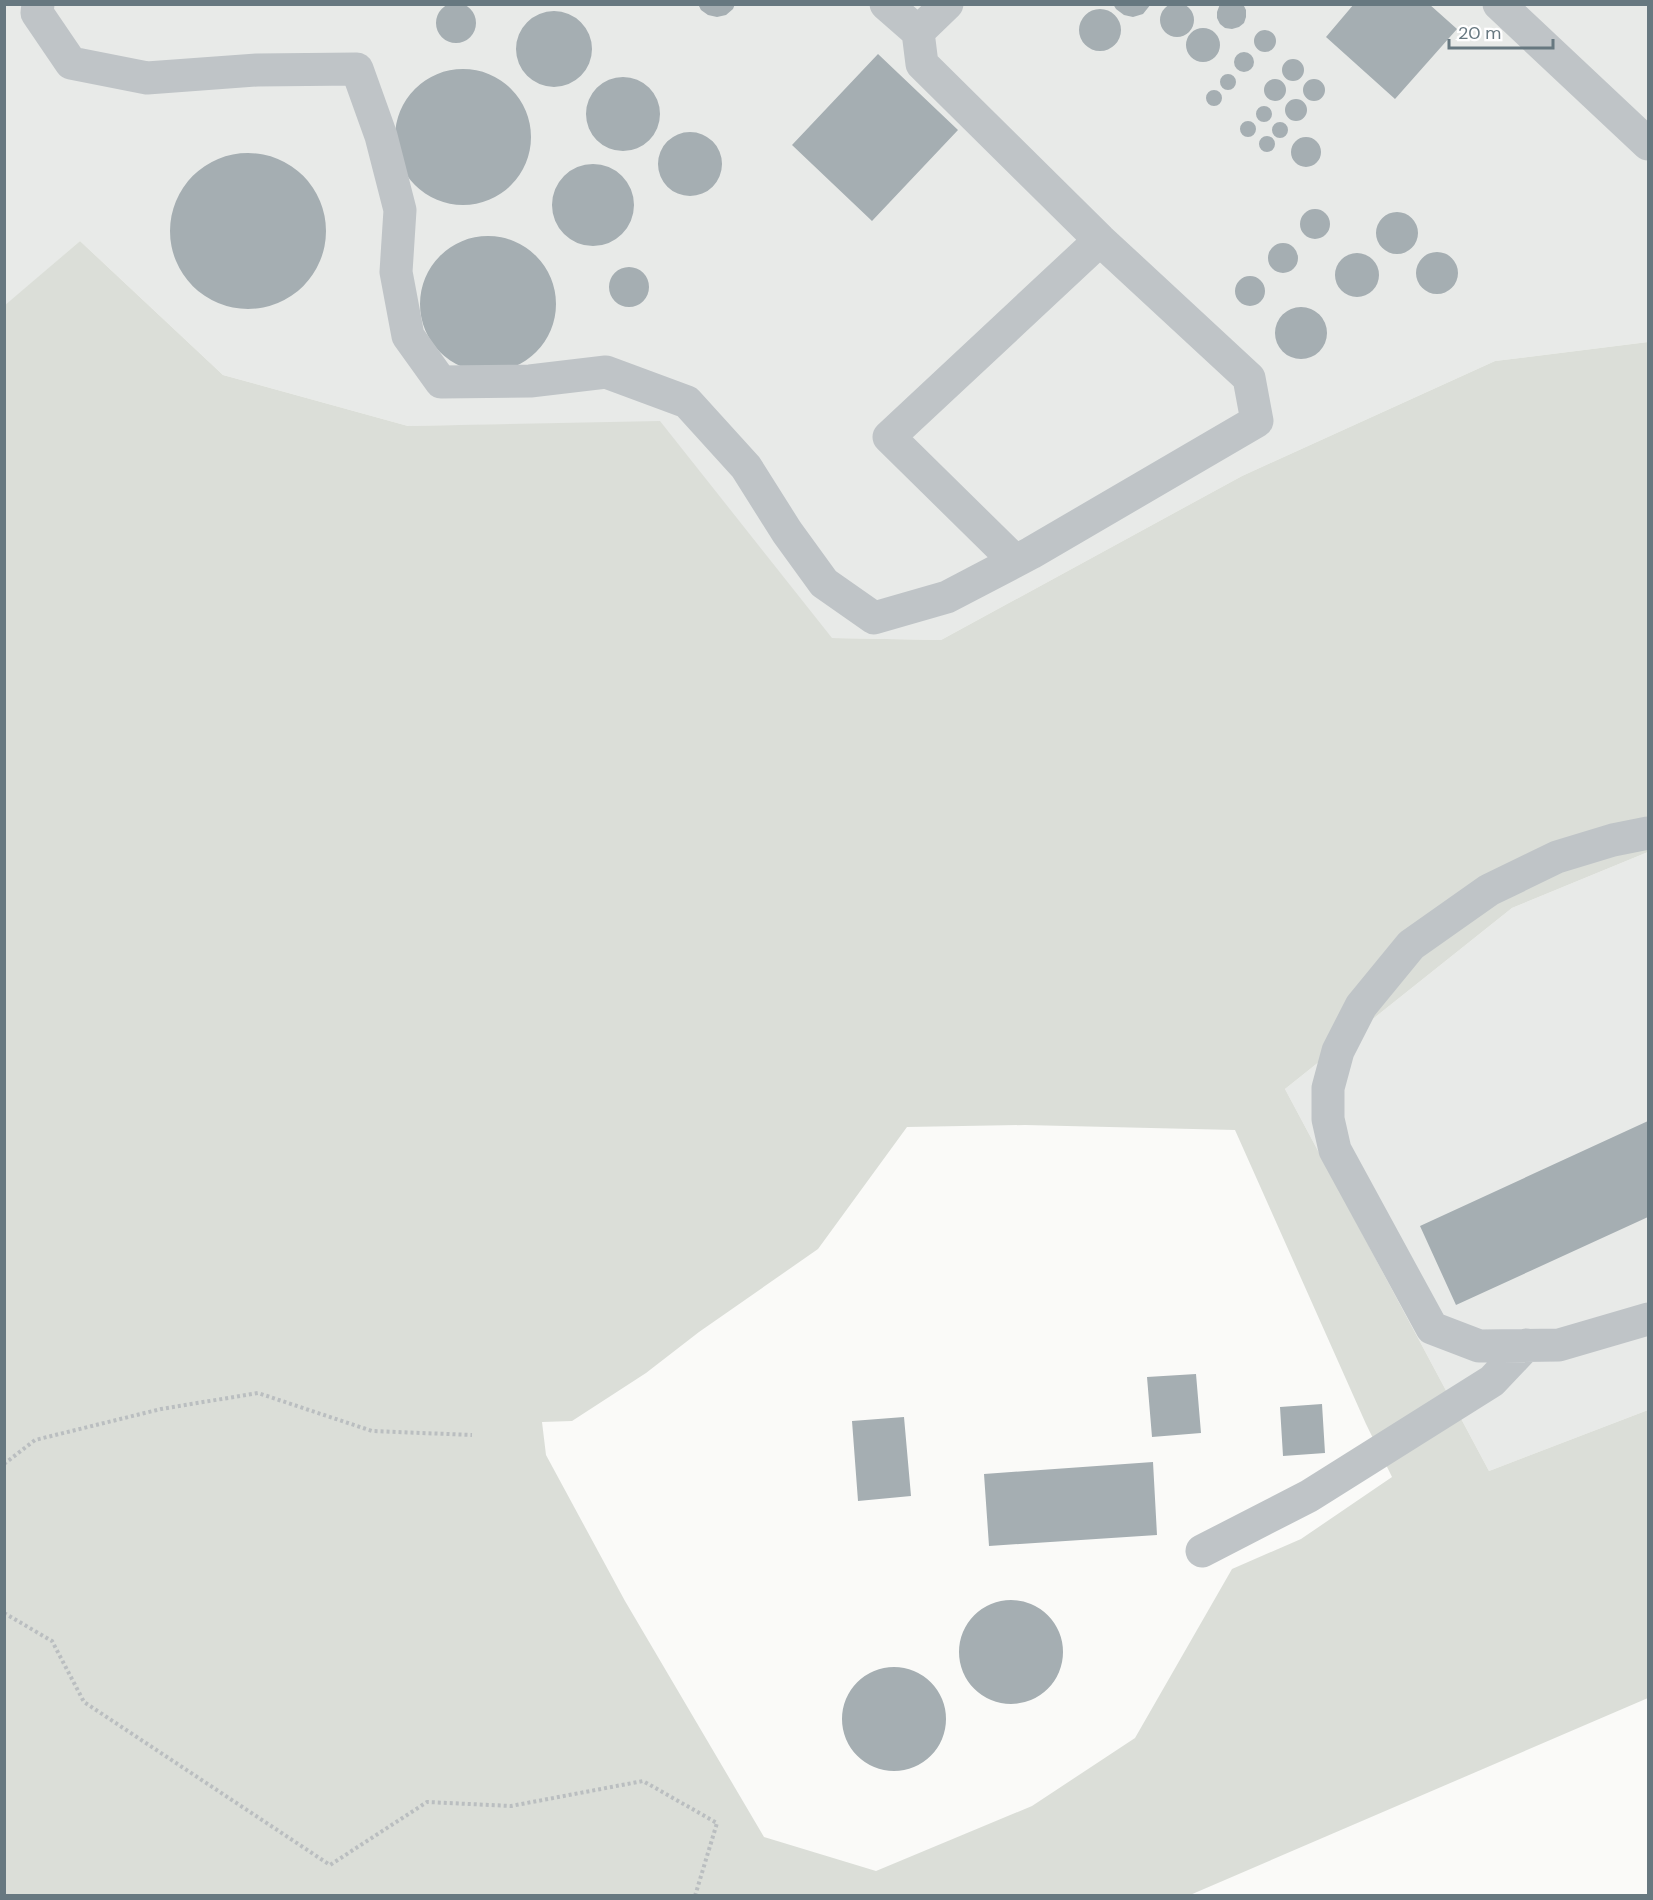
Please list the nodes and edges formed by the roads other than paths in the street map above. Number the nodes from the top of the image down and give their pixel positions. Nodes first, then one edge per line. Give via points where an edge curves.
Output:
1 (38, 4) edge
2 (886, 4) edge
3 (947, 4) edge
4 (1499, 4) edge
5 (918, 32) junction
6 (1648, 144) edge
7 (1100, 240) junction
8 (1015, 561) junction
9 (1648, 833) edge
10 (1648, 1319) edge
11 (1526, 1345) junction
12 (1202, 1551) dead end

1 - 8 lane via 38,13 71,63 147,78 257,70 357,69 381,136 400,210 396,272 408,336 441,382 530,381 606,372 687,402 746,466 824,583 874,618 947,597
2 - 5 lane
3 - 5 lane
4 - 6 lane
5 - 7 lane via 922,64
7 - 8 lane via 889,437
7 - 8 lane via 1249,378 1257,421
9 - 11 lane via 1557,857 1489,890 1412,945 1361,1006 1338,1051 1328,1088 1328,1119 1335,1150 1432,1328 1479,1346
10 - 11 lane via 1559,1345
11 - 12 lane via 1492,1381 1309,1496

